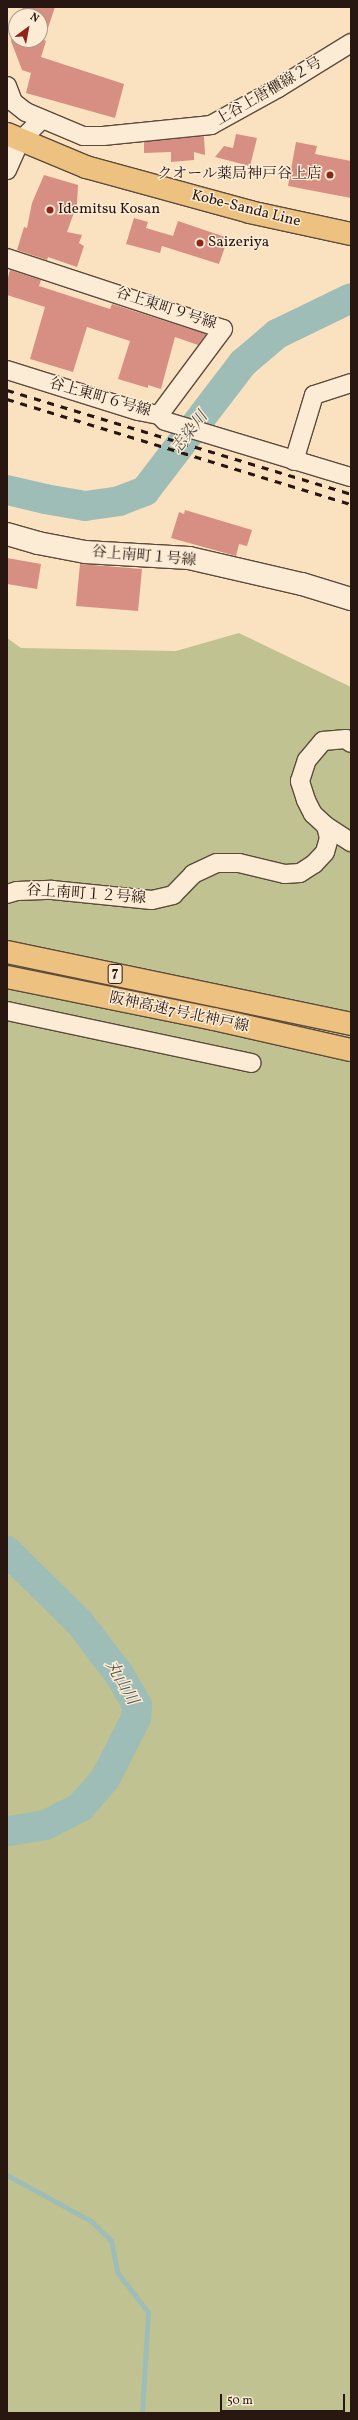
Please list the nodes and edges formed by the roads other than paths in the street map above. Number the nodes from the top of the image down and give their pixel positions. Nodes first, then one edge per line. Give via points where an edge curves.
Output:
1 (351, 43) edge
2 (7, 86) edge
3 (41, 120) junction
4 (14, 137) edge
5 (7, 170) edge
6 (351, 234) edge
7 (7, 258) edge
8 (7, 370) edge
9 (351, 382) edge
10 (159, 415) junction
11 (294, 461) junction
12 (351, 477) edge
13 (7, 534) edge
14 (351, 599) edge
15 (351, 743) edge
16 (326, 826) junction
17 (351, 842) edge
18 (7, 894) edge
19 (7, 952) edge
20 (7, 977) edge
21 (7, 1011) edge
22 (351, 1024) edge
23 (351, 1050) edge
24 (252, 1063) dead end

1 - 3 street, 上谷上唐櫃線２号 via 211,125 83,136
2 - 3 street, 上谷上唐櫃線２号 via 13,102
3 - 4 street
4 - 5 street
4 - 6 main road, Kobe-Sanda Line via 94,169 250,212
7 - 10 street, 谷上東町９号線 via 223,329
8 - 10 street, 谷上東町６号線 via 138,411
9 - 11 street via 314,396
10 - 11 street, 谷上東町６号線 via 165,421
11 - 12 street, 谷上東町６号線
13 - 14 street, 谷上南町１号線 via 85,552 189,558 302,584
15 - 16 street via 346,740 323,741 307,760 300,781 313,814
16 - 17 street
16 - 18 street, 谷上南町１２号線 via 329,838 325,852 314,864 300,873 285,874 239,863 216,863 193,874 173,895 152,900 52,890 17,891
19 - 22 main road, 阪神高速7号北神戸線 / 7
20 - 23 main road, 阪神高速7号北神戸線 / 7
21 - 24 street

